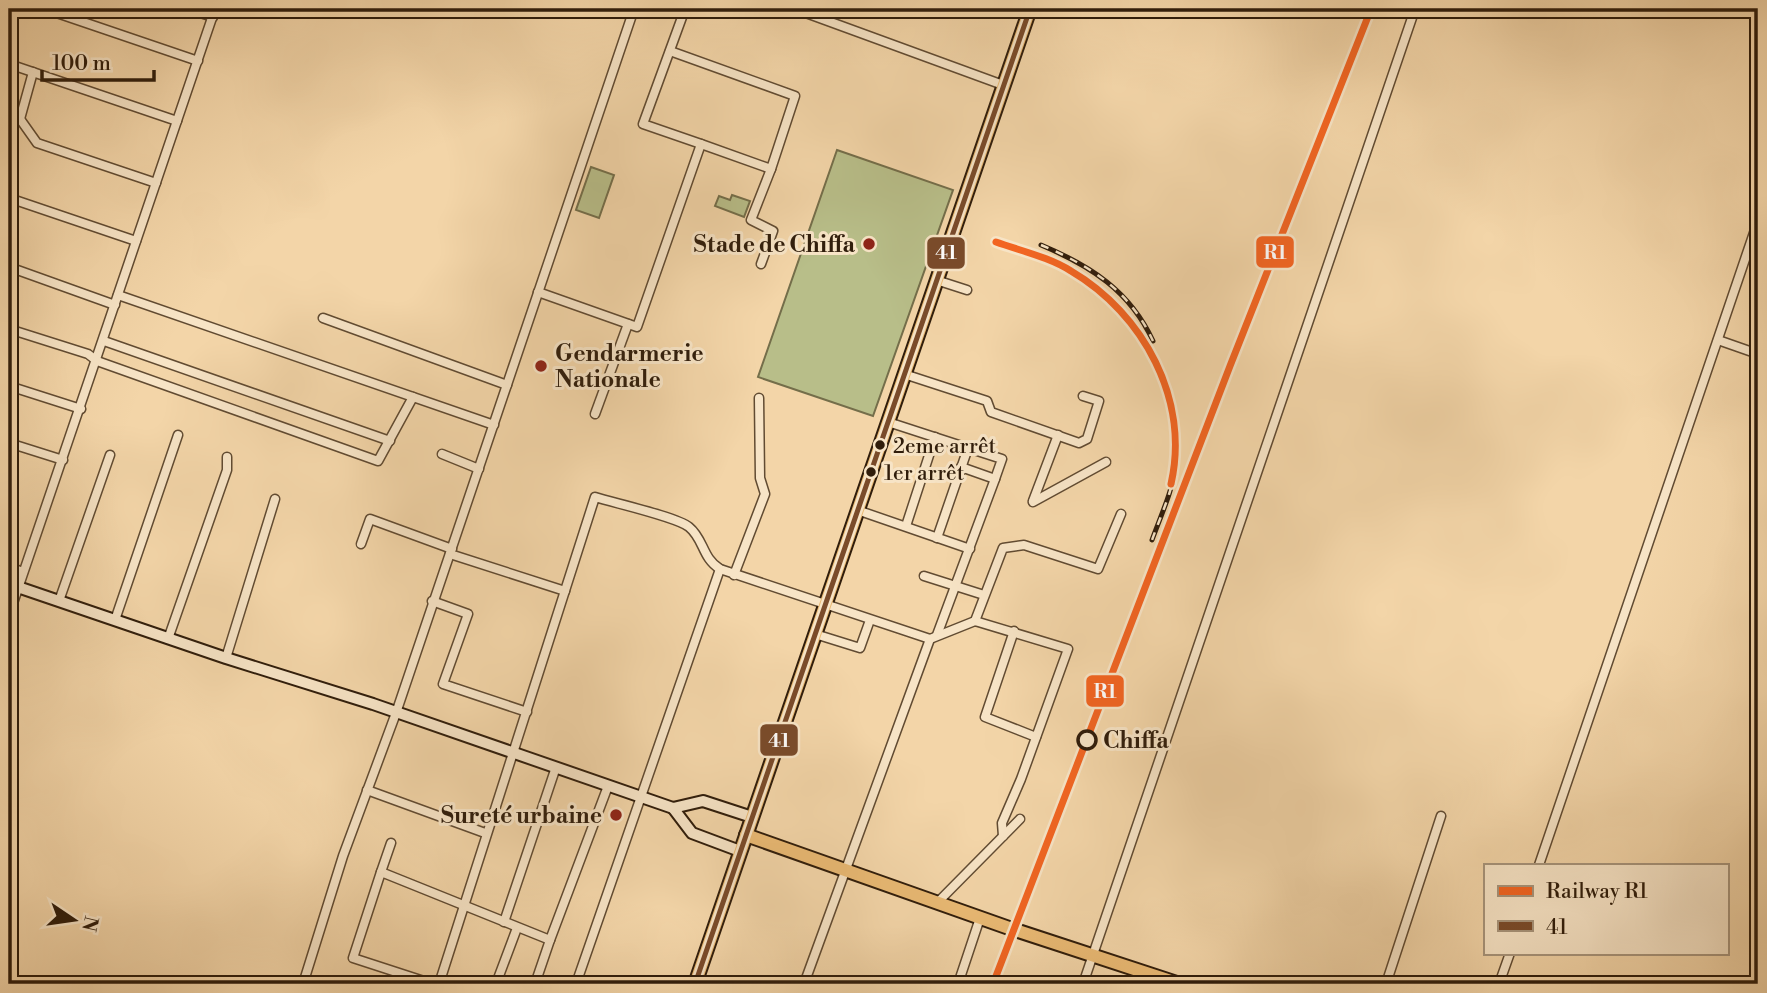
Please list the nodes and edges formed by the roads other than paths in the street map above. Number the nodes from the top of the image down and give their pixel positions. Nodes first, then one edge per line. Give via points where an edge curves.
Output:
1 (45, 9) edge
2 (188, 9) edge
3 (634, 9) edge
4 (685, 9) edge
5 (795, 9) edge
6 (1030, 9) edge
7 (1415, 9) edge
8 (214, 13) edge
9 (670, 51) junction
10 (198, 61) junction
11 (9, 64) edge
12 (33, 72) junction
13 (1003, 85) junction
14 (20, 119) junction
15 (177, 121) junction
16 (9, 125) edge
17 (701, 144) junction
18 (771, 169) junction
19 (156, 183) junction
20 (9, 198) edge
21 (1758, 222) edge
22 (136, 241) junction
23 (761, 264) dead end
24 (9, 267) edge
25 (936, 280) junction
26 (967, 290) dead end
27 (538, 292) junction
28 (118, 295) junction
29 (115, 305) junction
30 (323, 318) dead end
31 (628, 324) junction
32 (9, 328) edge
33 (1718, 340) junction
34 (104, 341) junction
35 (1758, 354) edge
36 (97, 361) junction
37 (904, 373) junction
38 (507, 385) junction
39 (9, 386) edge
40 (1083, 396) dead end
41 (413, 397) junction
42 (759, 398) dead end
43 (81, 409) junction
44 (595, 414) dead end
45 (888, 422) junction
46 (494, 425) junction
47 (178, 435) dead end
48 (1058, 435) junction
49 (935, 437) junction
50 (390, 441) junction
51 (9, 443) edge
52 (968, 448) junction
53 (442, 454) dead end
54 (110, 455) dead end
55 (227, 457) dead end
56 (63, 460) junction
57 (1106, 462) dead end
58 (961, 467) junction
59 (479, 469) junction
60 (995, 479) junction
61 (275, 499) dead end
62 (858, 510) junction
63 (1121, 513) dead end
64 (906, 526) junction
65 (937, 538) junction
66 (361, 544) dead end
67 (970, 549) junction
68 (451, 551) junction
69 (9, 567) edge
70 (720, 569) junction
71 (23, 572) junction
72 (734, 575) junction
73 (924, 576) dead end
74 (13, 586) edge
75 (956, 586) junction
76 (565, 591) junction
77 (984, 596) junction
78 (59, 601) junction
79 (432, 601) junction
80 (824, 606) junction
81 (9, 615) edge
82 (115, 620) junction
83 (870, 620) junction
84 (975, 621) junction
85 (1014, 631) junction
86 (815, 634) junction
87 (933, 637) junction
88 (169, 639) junction
89 (226, 658) junction
90 (527, 712) junction
91 (396, 713) junction
92 (1037, 737) junction
93 (511, 753) junction
94 (556, 766) junction
95 (607, 786) junction
96 (367, 790) junction
97 (641, 798) junction
98 (673, 808) junction
99 (1441, 816) dead end
100 (752, 817) junction
101 (1020, 819) dead end
102 (485, 833) junction
103 (746, 835) junction
104 (1003, 836) junction
105 (391, 843) dead end
106 (740, 851) junction
107 (1539, 864) edge
108 (845, 869) junction
109 (381, 872) junction
110 (937, 903) junction
111 (464, 906) junction
112 (980, 918) junction
113 (504, 922) junction
114 (517, 928) junction
115 (550, 940) junction
116 (1510, 954) edge
117 (1093, 955) junction
118 (1144, 978) edge
119 (303, 982) edge
120 (316, 984) edge
121 (433, 984) edge
122 (439, 984) edge
123 (496, 984) edge
124 (535, 984) edge
125 (576, 984) edge
126 (695, 984) edge
127 (804, 984) edge
128 (958, 984) edge
129 (1083, 984) edge
130 (1180, 984) edge
131 (1386, 984) edge
132 (1499, 984) edge

1 - 10 street
2 - 8 street
3 - 27 street
4 - 9 street
5 - 13 street
6 - 13 main road
7 - 117 street
8 - 10 street
9 - 17 street via 643,124
9 - 18 street via 794,96
10 - 15 street
11 - 12 street
12 - 14 street
12 - 15 street
13 - 25 main road
14 - 16 street
14 - 19 street via 37,143
15 - 19 street
17 - 18 street
17 - 31 street via 637,327
18 - 23 street via 751,220 774,231
19 - 22 street
20 - 22 street
21 - 33 street
22 - 28 street
24 - 29 street
25 - 26 street
25 - 37 main road
27 - 31 street
27 - 38 street
28 - 29 street
28 - 41 street
29 - 34 street
30 - 38 street
31 - 44 street
32 - 36 street
33 - 35 street
33 - 107 street
34 - 36 street
34 - 50 street
36 - 43 street
36 - 50 street via 378,461
37 - 45 main road
37 - 48 street via 987,401 990,412
38 - 46 street
39 - 43 street
40 - 48 street via 1100,401 1087,439 1079,443
41 - 46 street
41 - 50 street
42 - 72 street via 760,478 765,494
43 - 56 street
45 - 49 street
45 - 62 main road
46 - 59 street
47 - 82 street
48 - 57 street via 1033,502
49 - 52 street
49 - 64 street
51 - 56 street
52 - 58 street
52 - 60 street via 1002,459
53 - 59 street
54 - 78 street
55 - 88 street via 227,470
56 - 71 street
58 - 60 street
58 - 65 street
59 - 68 street
60 - 67 street
61 - 89 street
62 - 64 street
62 - 80 main road
63 - 77 street via 1098,569 1024,545 1003,548
64 - 65 street
65 - 67 street
66 - 68 street via 370,519
67 - 75 street
68 - 76 street
68 - 79 street
69 - 71 street
70 - 72 street
70 - 76 street via 703,553 688,526 595,497
70 - 97 street
71 - 74 street
72 - 80 street
73 - 75 street
74 - 78 main road
74 - 81 street
75 - 77 street
75 - 87 street
76 - 90 street
77 - 84 street
78 - 82 main road
79 - 90 street via 468,614 443,684
79 - 91 street
80 - 83 street
80 - 86 main road
82 - 88 main road
83 - 86 street via 860,648
83 - 87 street
84 - 85 street
84 - 87 street
85 - 92 street via 985,717
85 - 92 street via 1068,649
86 - 100 main road
87 - 108 street
88 - 89 main road
89 - 91 main road
90 - 93 street
91 - 93 main road
91 - 96 street
92 - 104 street via 1002,823
93 - 94 main road
93 - 102 street
94 - 95 main road
94 - 113 street
95 - 97 main road
95 - 115 street
96 - 102 street
96 - 119 street
97 - 98 main road
97 - 125 street
98 - 100 main road via 703,801
98 - 106 main road via 692,833
99 - 131 street
100 - 103 main road
101 - 104 street
102 - 111 street
103 - 106 main road
103 - 108 main road
104 - 110 street
105 - 109 street
106 - 126 main road
108 - 110 main road
108 - 127 street
109 - 111 street
109 - 121 street via 353,958
110 - 112 main road
111 - 113 street
111 - 122 street
112 - 117 main road
112 - 128 street
113 - 114 street
114 - 115 street
114 - 123 street
115 - 124 street
116 - 132 street
117 - 118 main road
117 - 129 street
118 - 130 main road
119 - 120 street

